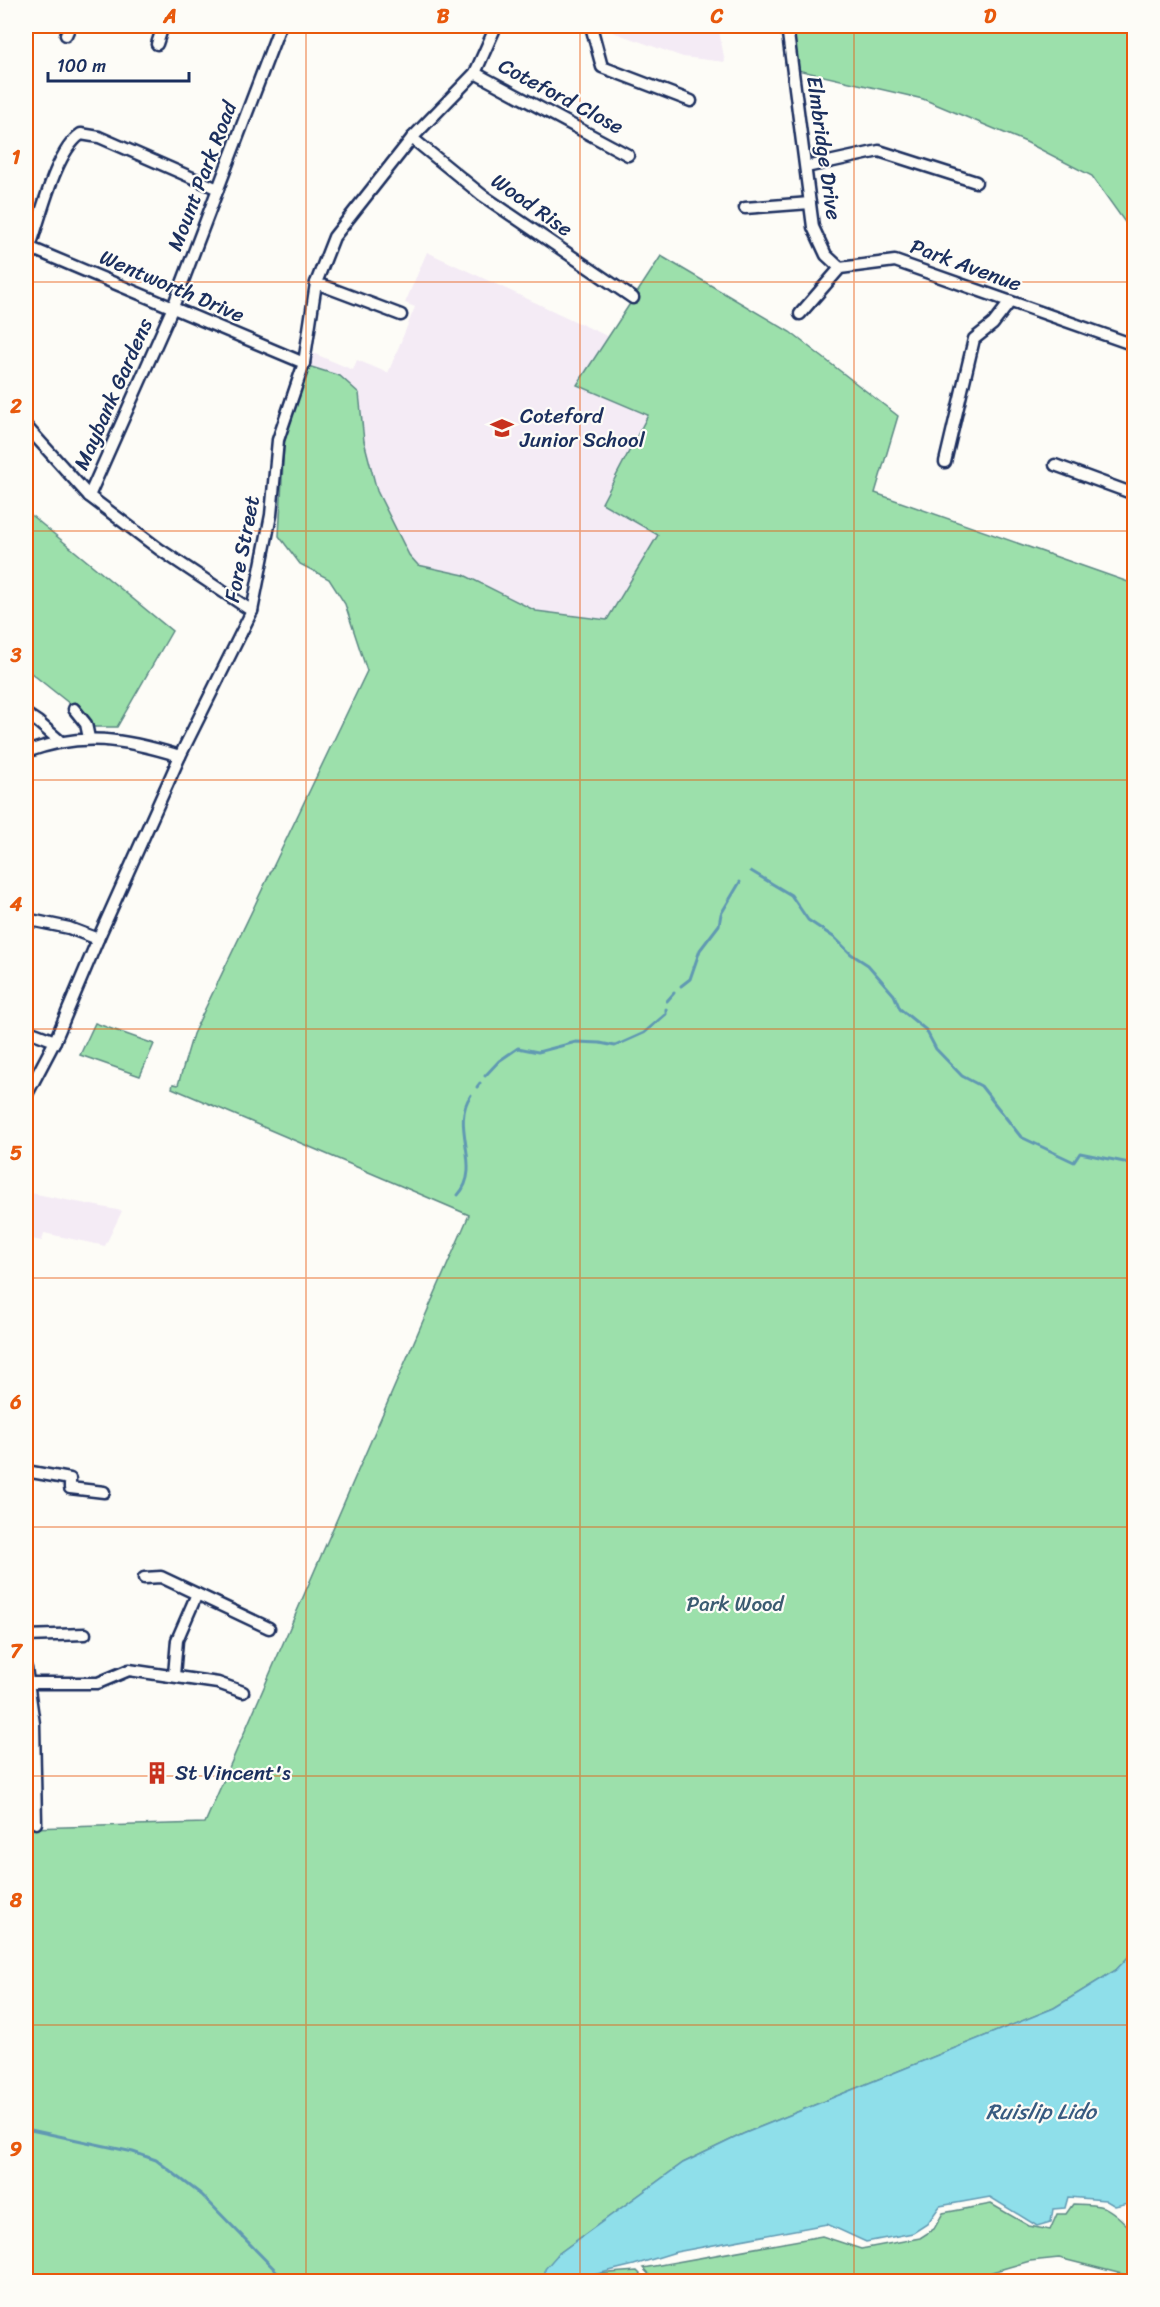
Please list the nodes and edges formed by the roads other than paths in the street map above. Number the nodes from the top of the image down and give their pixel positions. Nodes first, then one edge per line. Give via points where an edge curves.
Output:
1 (163, 26) edge
2 (280, 26) edge
3 (496, 26) edge
4 (591, 26) edge
5 (787, 26) edge
6 (157, 44) dead end
7 (475, 73) junction
8 (691, 101) dead end
9 (412, 138) junction
10 (628, 155) dead end
11 (806, 167) junction
12 (976, 182) dead end
13 (218, 189) junction
14 (810, 203) junction
15 (745, 208) dead end
16 (27, 250) edge
17 (840, 268) junction
18 (316, 283) junction
19 (633, 298) dead end
20 (1010, 302) junction
21 (173, 307) junction
22 (401, 315) dead end
23 (800, 315) dead end
24 (1134, 345) edge
25 (304, 363) junction
26 (26, 426) edge
27 (945, 462) dead end
28 (1055, 465) dead end
29 (1134, 494) edge
30 (89, 496) junction
31 (252, 610) junction
32 (74, 710) dead end
33 (26, 714) edge
34 (89, 738) junction
35 (61, 742) junction
36 (26, 752) edge
37 (180, 756) junction
38 (26, 919) edge
39 (98, 939) junction
40 (26, 1030) edge
41 (55, 1041) junction
42 (26, 1096) edge
43 (26, 1471) edge
44 (104, 1492) dead end
45 (144, 1578) dead end
46 (197, 1594) junction
47 (269, 1629) dead end
48 (85, 1634) dead end
49 (26, 1636) edge
50 (26, 1668) edge
51 (174, 1675) junction
52 (29, 1683) junction
53 (243, 1692) dead end
54 (36, 1823) dead end

1 - 6 street
2 - 13 street, Mount Park Road
3 - 7 street, Fore Street
4 - 8 street via 602,67
5 - 11 street, Elmbridge Drive
7 - 9 street, Fore Street
7 - 10 street, Coteford Close
9 - 18 street, Fore Street via 334,237
9 - 19 street, Wood Rise via 482,195
11 - 12 street via 879,151
11 - 14 street, Elmbridge Drive
13 - 16 street via 99,137 81,134 71,141
13 - 21 street, Mount Park Road
14 - 15 street
14 - 17 street, Elmbridge Drive via 813,227 826,255
16 - 21 street, Wentworth Drive
17 - 20 street, Park Avenue via 895,261
17 - 23 street
18 - 22 street
18 - 25 street, Fore Street
20 - 24 street, Park Avenue
20 - 27 street via 993,324 974,339
21 - 25 street, Wentworth Drive
21 - 30 street, Maybank Gardens
25 - 31 street, Fore Street via 278,440 271,515
26 - 30 street
28 - 29 street
30 - 31 street via 159,549
31 - 37 street, Fore Street
32 - 34 street via 86,724
33 - 35 street
34 - 35 street
34 - 37 street via 137,743
35 - 36 street
37 - 39 street, Fore Street
38 - 39 street
39 - 41 street, Fore Street
40 - 41 street
41 - 42 street, Fore Street
43 - 44 street via 70,1479 70,1488
45 - 46 street via 161,1577
46 - 47 street
46 - 51 street via 177,1640
48 - 49 street
50 - 52 street
51 - 52 street via 129,1670 98,1683
51 - 53 street
52 - 54 street

